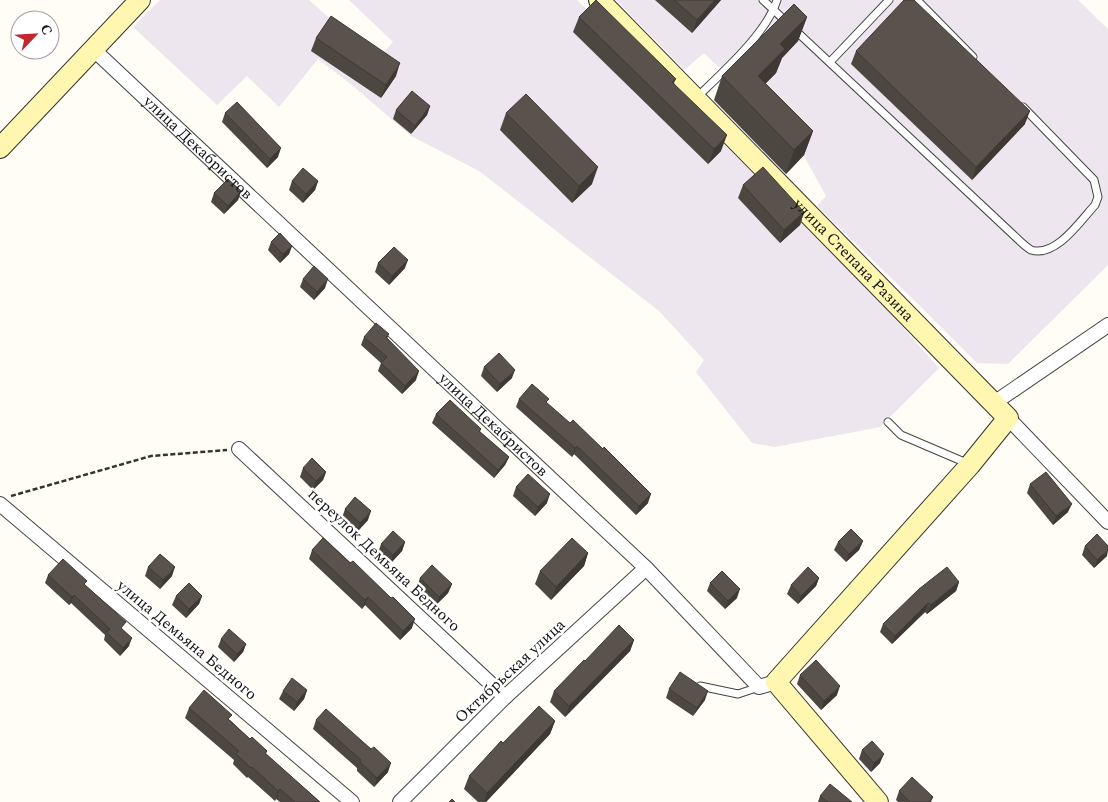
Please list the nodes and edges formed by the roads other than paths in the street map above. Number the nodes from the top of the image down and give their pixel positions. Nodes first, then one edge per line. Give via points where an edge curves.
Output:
1 (140, 0) edge
2 (599, 0) edge
3 (763, 0) edge
4 (777, 0) edge
5 (889, 0) edge
6 (917, 0) edge
7 (774, 9) junction
8 (93, 49) junction
9 (830, 62) junction
10 (978, 62) edge
11 (695, 98) junction
12 (1019, 103) edge
13 (0, 148) edge
14 (1108, 325) edge
15 (994, 403) junction
16 (1008, 418) junction
17 (888, 422) dead end
18 (239, 449) road end
19 (970, 465) junction
20 (4, 500) edge
21 (1107, 517) edge
22 (646, 568) junction
23 (767, 685) junction
24 (700, 686) edge
25 (506, 697) junction
26 (352, 802) edge
27 (400, 802) edge
28 (878, 802) edge

1 - 8 street
2 - 11 street, улица Степана Разина
3 - 7 lane
4 - 7 lane
5 - 9 lane
6 - 10 lane
7 - 9 lane
7 - 11 lane via 762,29
8 - 13 street
8 - 22 street, улица Декабристов
9 - 12 lane via 1022,243 1031,250 1041,251 1060,244 1095,205 1098,197 1094,180
11 - 15 street, улица Степана Разина
14 - 15 street
15 - 16 street, улица Степана Разина
16 - 19 street
16 - 21 street, улица Степана Разина
17 - 19 lane via 901,435
18 - 25 street, переулок Демьяна Бедного
19 - 23 street
20 - 26 street, улица Демьяна Бедного
22 - 23 street, улица Декабристов
22 - 25 street, Октябрьская улица
23 - 24 lane via 738,694
23 - 28 street, улица Декабристов
25 - 27 street, Октябрьская улица

